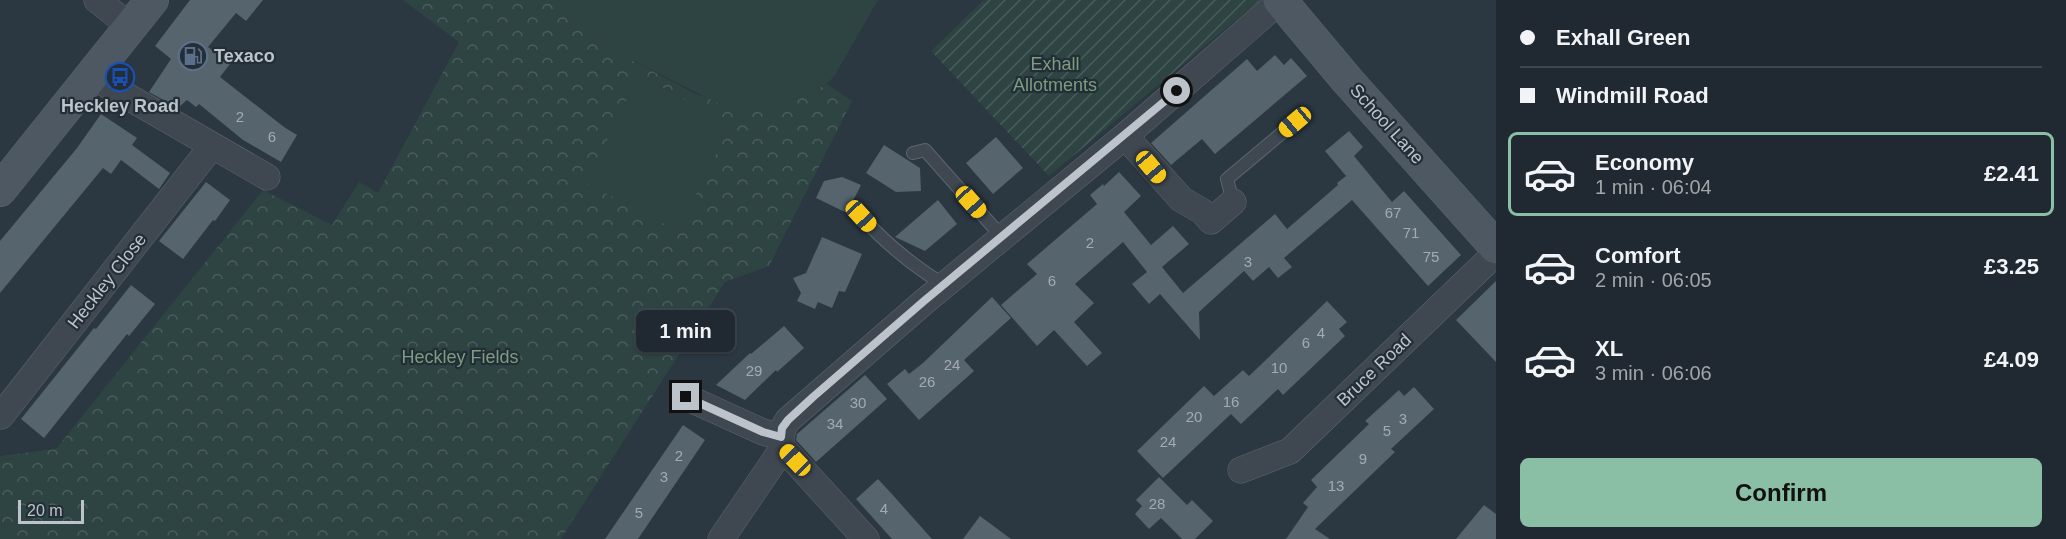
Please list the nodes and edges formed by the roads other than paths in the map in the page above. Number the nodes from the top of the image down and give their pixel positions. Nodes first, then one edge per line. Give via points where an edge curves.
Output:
1 (97, 0) edge
2 (152, 0) edge
3 (1280, 0) edge
4 (131, 27) junction
5 (92, 76) junction
6 (1295, 122) dead end
7 (1125, 136) junction
8 (212, 146) junction
9 (913, 153) dead end
10 (267, 177) dead end
11 (0, 190) edge
12 (1233, 202) joint
13 (861, 216) dead end
14 (1002, 237) junction
15 (1496, 247) edge
16 (1496, 253) edge
17 (944, 285) junction
18 (686, 397) dead end
19 (1, 416) edge
20 (782, 442) junction
21 (1241, 470) dead end
22 (721, 539) edge
23 (866, 539) edge

1 - 4 street
2 - 4 street
3 - 7 street
3 - 15 street, School Lane
4 - 5 street
5 - 8 street
5 - 11 street
6 - 12 lane via 1227,179
7 - 12 street via 1180,199 1211,221
7 - 14 street
8 - 10 street
8 - 19 street, Heckley Close
9 - 14 lane via 925,150
13 - 17 lane via 884,242
14 - 17 street
16 - 21 street, Bruce Road via 1290,450
17 - 20 street via 788,420 782,428
18 - 20 street
20 - 22 street
20 - 23 street

